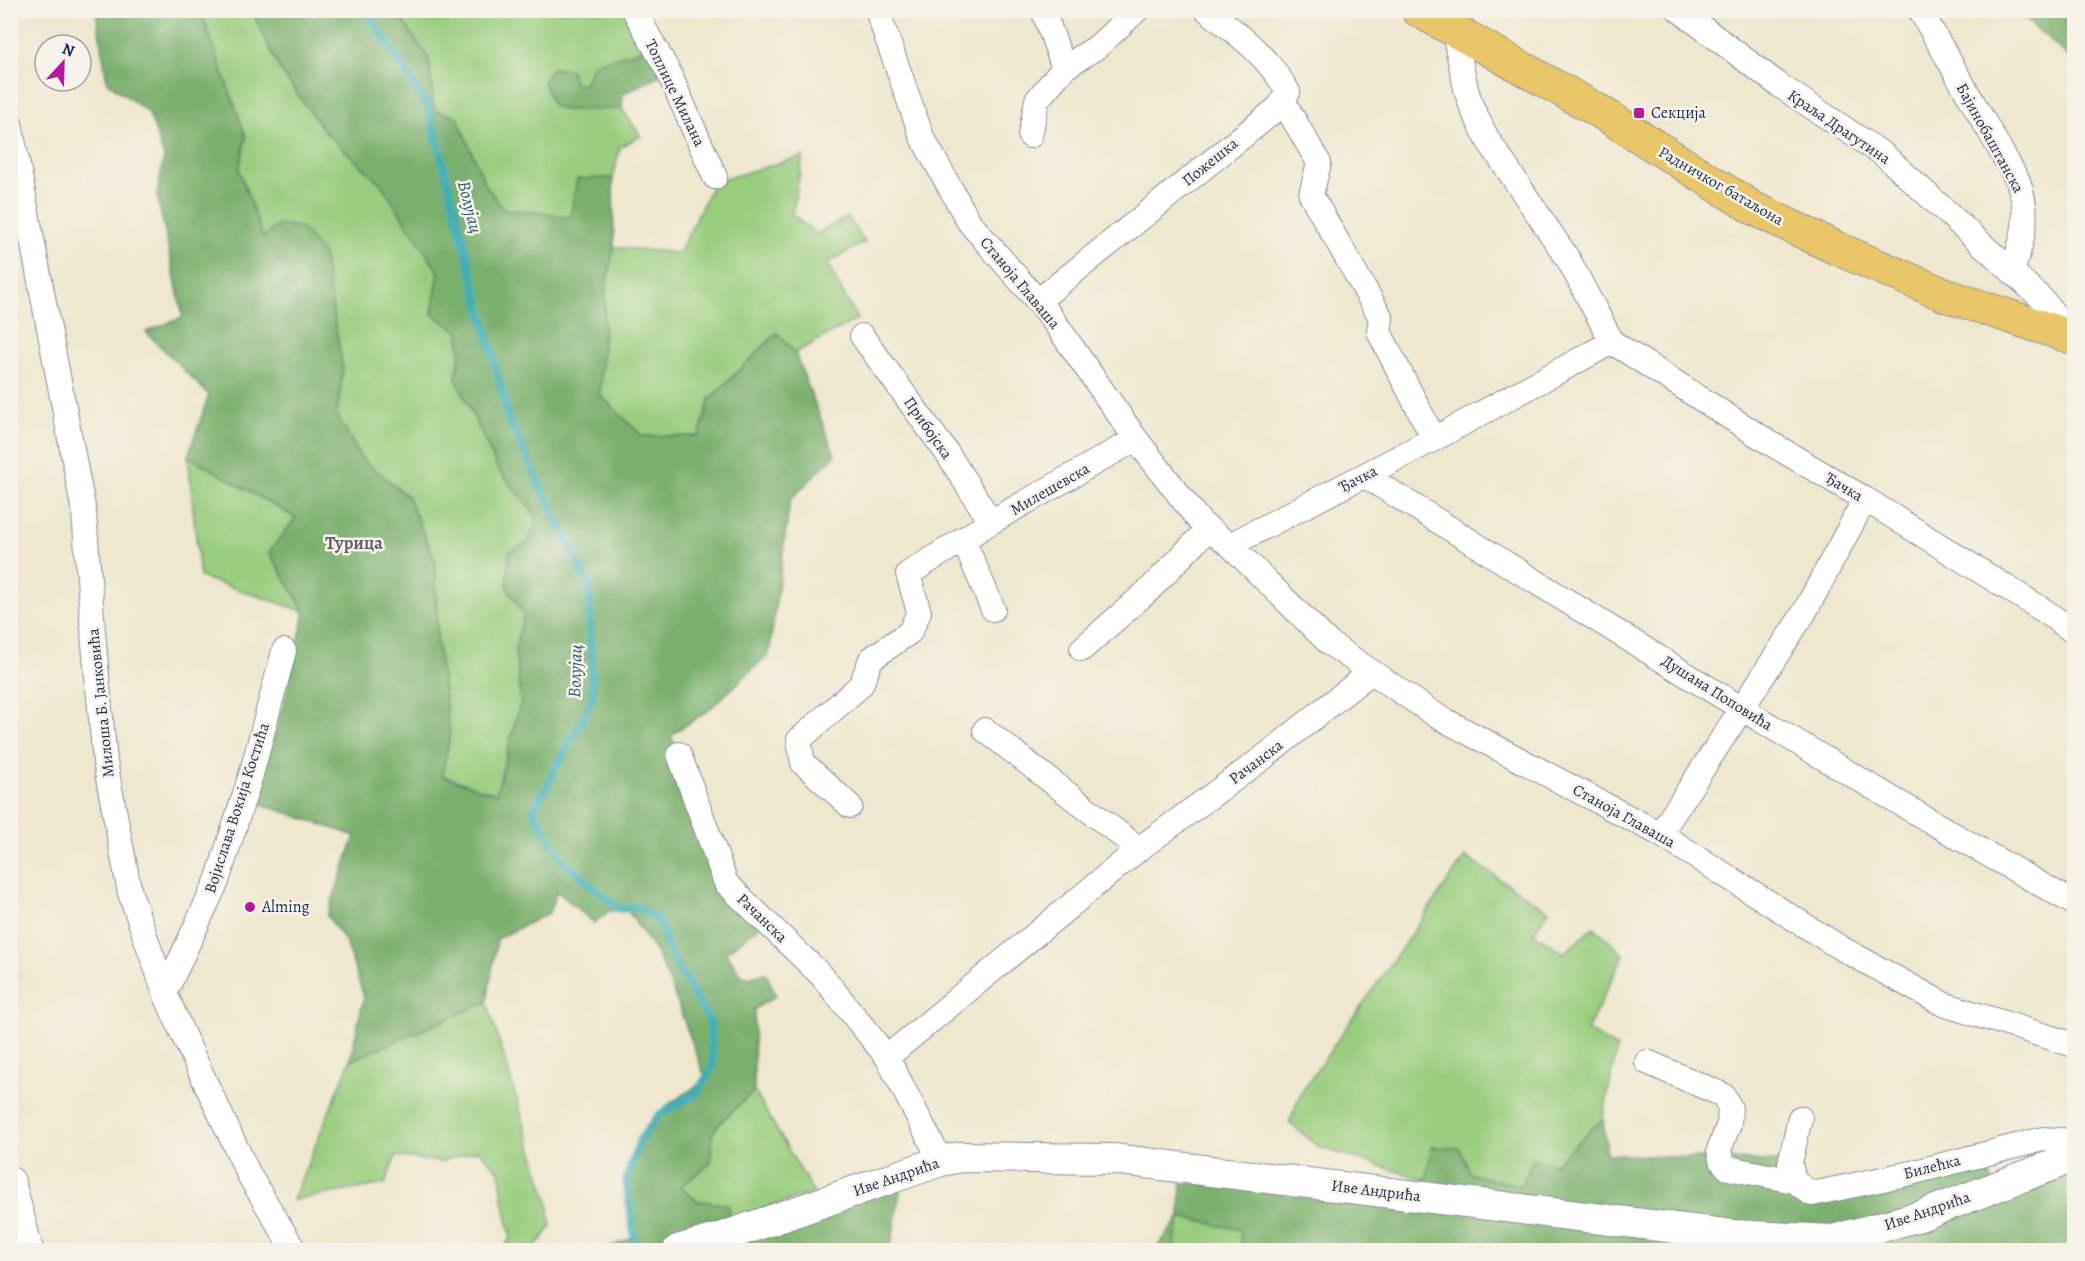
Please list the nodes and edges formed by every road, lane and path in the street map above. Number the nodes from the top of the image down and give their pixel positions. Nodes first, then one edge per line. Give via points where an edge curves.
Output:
1 (634, 10) edge
2 (877, 10) edge
3 (1043, 10) edge
4 (1137, 10) edge
5 (1208, 10) edge
6 (1418, 10) edge
7 (1679, 10) edge
8 (1920, 10) edge
9 (1454, 32) junction
10 (1064, 69) junction
11 (1283, 101) junction
12 (10, 124) edge
13 (1030, 136) dead end
14 (715, 177) dead end
15 (2012, 272) junction
16 (1038, 301) junction
17 (862, 336) dead end
18 (2067, 336) edge
19 (1612, 342) junction
20 (1136, 439) junction
21 (1434, 440) junction
22 (1365, 476) junction
23 (1865, 499) junction
24 (991, 522) junction
25 (1208, 529) junction
26 (963, 539) junction
27 (1230, 545) junction
28 (993, 609) dead end
29 (2074, 632) edge
30 (1082, 649) dead end
31 (284, 651) dead end
32 (1371, 672) junction
33 (1742, 709) junction
34 (985, 730) dead end
35 (679, 754) dead end
36 (850, 806) dead end
37 (1660, 834) junction
38 (1139, 849) junction
39 (2074, 903) edge
40 (165, 993) junction
41 (2074, 1045) edge
42 (887, 1057) junction
43 (1647, 1062) dead end
44 (1800, 1118) dead end
45 (2074, 1141) edge
46 (2074, 1157) edge
47 (941, 1161) junction
48 (1794, 1180) junction
49 (10, 1182) edge
50 (28, 1251) edge
51 (294, 1251) edge
52 (678, 1251) edge

1 - 14 street, Топлице Милана via 668,71
2 - 16 street, Станоја Главаша via 922,136 958,203 969,222
3 - 10 street
4 - 10 street via 1097,47
5 - 11 street via 1247,41 1280,77 1288,92
6 - 9 main road, Радничког батаљона
7 - 15 street, Краља Драгутина via 1779,85 1884,155
8 - 15 street, Бајинобаштанска via 2024,196 2026,229
9 - 18 main road, Радничког батаљона via 1599,111 1753,208 1836,249 1945,294
9 - 19 street, Ђачка via 1466,89 1488,140 1568,260
10 - 13 street via 1036,100
11 - 16 street, Пожешка
11 - 21 street via 1319,163 1311,195 1381,318 1379,332
12 - 40 street, Милоша Б. Јанковића via 84,512 105,762 130,893
15 - 18 street, Краља Драгутина via 2042,299
16 - 20 street, Станоја Главаша
17 - 24 street, Прибојска via 947,453
19 - 21 street, Ђачка
19 - 23 street, Ђачка
20 - 24 street, Милешевска
20 - 25 street, Станоја Главаша
21 - 22 street, Ђачка
22 - 27 street, Ђачка
22 - 33 street, Душана Поповића
23 - 29 street, Ђачка
23 - 33 street via 1804,613
24 - 26 street, Милешевска
25 - 27 street, Станоја Главаша
25 - 30 street
26 - 28 street
26 - 36 street, Милешевска via 908,574 919,612 910,632 871,659 861,685 800,740 803,763
27 - 32 street, Станоја Главаша via 1329,643
31 - 40 street, Војислава Вокија Костића via 251,776 217,881
32 - 37 street, Станоја Главаша via 1437,716
32 - 38 street, Рачанска via 1264,758
33 - 37 street
33 - 39 street, Душана Поповића
34 - 38 street
35 - 42 street, Рачанска via 726,883 822,976
37 - 41 street, Станоја Главаша via 1839,947 1943,1004
38 - 42 street, Рачанска
40 - 51 street, Милоша Б. Јанковића via 245,1166
42 - 47 street, Рачанска
43 - 48 street, Билећка via 1723,1095 1730,1108 1729,1124 1719,1150 1728,1168
44 - 48 street via 1790,1163
45 - 48 street, Билећка via 2043,1139 1812,1194
46 - 47 street, Иве Андрића via 1920,1216 1833,1240 1733,1235 1113,1159 961,1157
47 - 52 street, Иве Андрића
49 - 50 street

